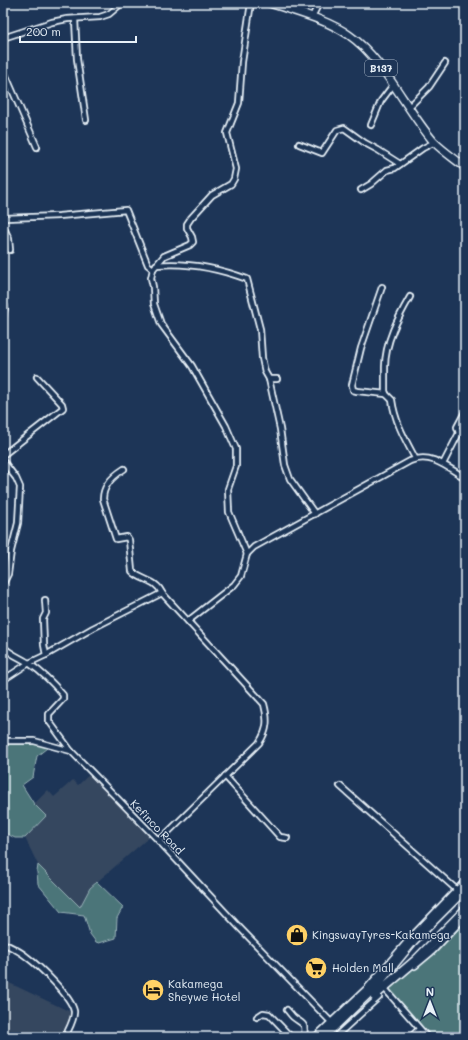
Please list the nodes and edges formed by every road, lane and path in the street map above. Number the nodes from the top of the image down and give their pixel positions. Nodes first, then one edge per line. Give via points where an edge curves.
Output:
1 (122, 3) edge
2 (251, 3) edge
3 (270, 3) edge
4 (319, 3) edge
5 (312, 17) junction
6 (75, 19) junction
7 (3, 38) edge
8 (445, 63) dead end
9 (3, 69) edge
10 (393, 85) junction
11 (409, 108) junction
12 (86, 120) dead end
13 (371, 125) dead end
14 (435, 142) junction
15 (299, 144) dead end
16 (37, 147) dead end
17 (400, 164) junction
18 (465, 167) edge
19 (361, 190) dead end
20 (3, 220) edge
21 (3, 226) edge
22 (10, 250) dead end
23 (154, 267) junction
24 (382, 287) dead end
25 (410, 297) dead end
26 (3, 301) edge
27 (3, 318) edge
28 (37, 377) dead end
29 (269, 379) junction
30 (277, 379) dead end
31 (386, 394) junction
32 (465, 412) edge
33 (465, 429) edge
34 (459, 433) junction
35 (3, 455) edge
36 (416, 458) junction
37 (3, 461) edge
38 (443, 464) junction
39 (124, 469) dead end
40 (465, 478) edge
41 (315, 514) junction
42 (247, 554) junction
43 (3, 584) edge
44 (162, 593) junction
45 (45, 600) dead end
46 (188, 621) junction
47 (3, 647) edge
48 (46, 655) junction
49 (29, 663) junction
50 (3, 680) edge
51 (3, 741) edge
52 (71, 751) junction
53 (225, 776) junction
54 (340, 786) dead end
55 (287, 838) dead end
56 (159, 841) junction
57 (465, 881) edge
58 (462, 890) edge
59 (465, 910) edge
60 (465, 917) edge
61 (3, 944) edge
62 (387, 987) junction
63 (287, 1010) dead end
64 (257, 1017) dead end
65 (349, 1019) junction
66 (331, 1022) junction
67 (345, 1028) junction
68 (419, 1029) junction
69 (65, 1037) edge
70 (291, 1037) edge
71 (304, 1037) edge
72 (315, 1037) edge
73 (323, 1037) edge
74 (330, 1037) edge
75 (335, 1037) edge
76 (411, 1037) edge
77 (427, 1037) edge

1 - 6 street via 105,16
2 - 23 street via 239,103 227,134 236,169 234,179 231,184 212,195 187,224 193,242 164,256
3 - 5 main road, B137
4 - 5 street
5 - 10 main road, B137 via 337,28 357,42 372,56
6 - 7 street via 52,22
6 - 12 street via 77,59
8 - 11 street
9 - 16 street
10 - 11 main road, B137
10 - 13 street via 381,101
11 - 14 main road, B137
14 - 17 street
14 - 18 main road, B137
15 - 17 street via 322,153 337,130 344,128
17 - 19 street via 387,170
20 - 23 street via 126,210 148,265
21 - 22 street via 9,239
23 - 29 street via 174,263 198,265 247,279 260,330 265,372
23 - 42 street via 151,278 154,304 161,324 192,366 236,449 236,466 228,489 229,512
24 - 31 street via 361,348 352,388 357,391
25 - 31 street via 400,314 387,351
26 - 27 street
28 - 35 street via 63,408
29 - 30 street
29 - 41 street via 285,465 290,479
31 - 36 street via 392,400 399,427
32 - 34 street via 457,428
33 - 34 street
34 - 38 street
36 - 38 street via 429,458
36 - 41 street
37 - 43 street via 20,487 18,522 8,574
38 - 40 street
39 - 44 street via 110,480 103,494 107,515 116,539 127,537 129,540 132,571 158,586
41 - 42 street via 254,547
42 - 46 street via 241,576 234,585
44 - 46 street
44 - 48 street
45 - 48 street via 46,613 43,619
46 - 53 street via 264,704 267,713 264,736
47 - 49 street, Kefinco Road
48 - 49 street
49 - 50 street
49 - 52 street, Kefinco Road via 49,679 62,696 63,699 48,717
51 - 52 street via 34,741
52 - 56 street, Kefinco Road
53 - 55 street via 280,837
53 - 56 street
54 - 58 street
56 - 66 street, Kefinco Road
57 - 58 street
58 - 66 street via 411,937 366,989
58 - 73 highway via 413,941 376,986
59 - 62 highway
60 - 62 street via 433,951
61 - 69 street via 27,957 68,1001 74,1015
62 - 65 highway
62 - 67 street
62 - 68 street
63 - 71 street via 304,1024
64 - 70 street via 263,1013 269,1014
65 - 67 street
65 - 74 highway
66 - 72 street
67 - 75 street
68 - 76 street
68 - 77 street

